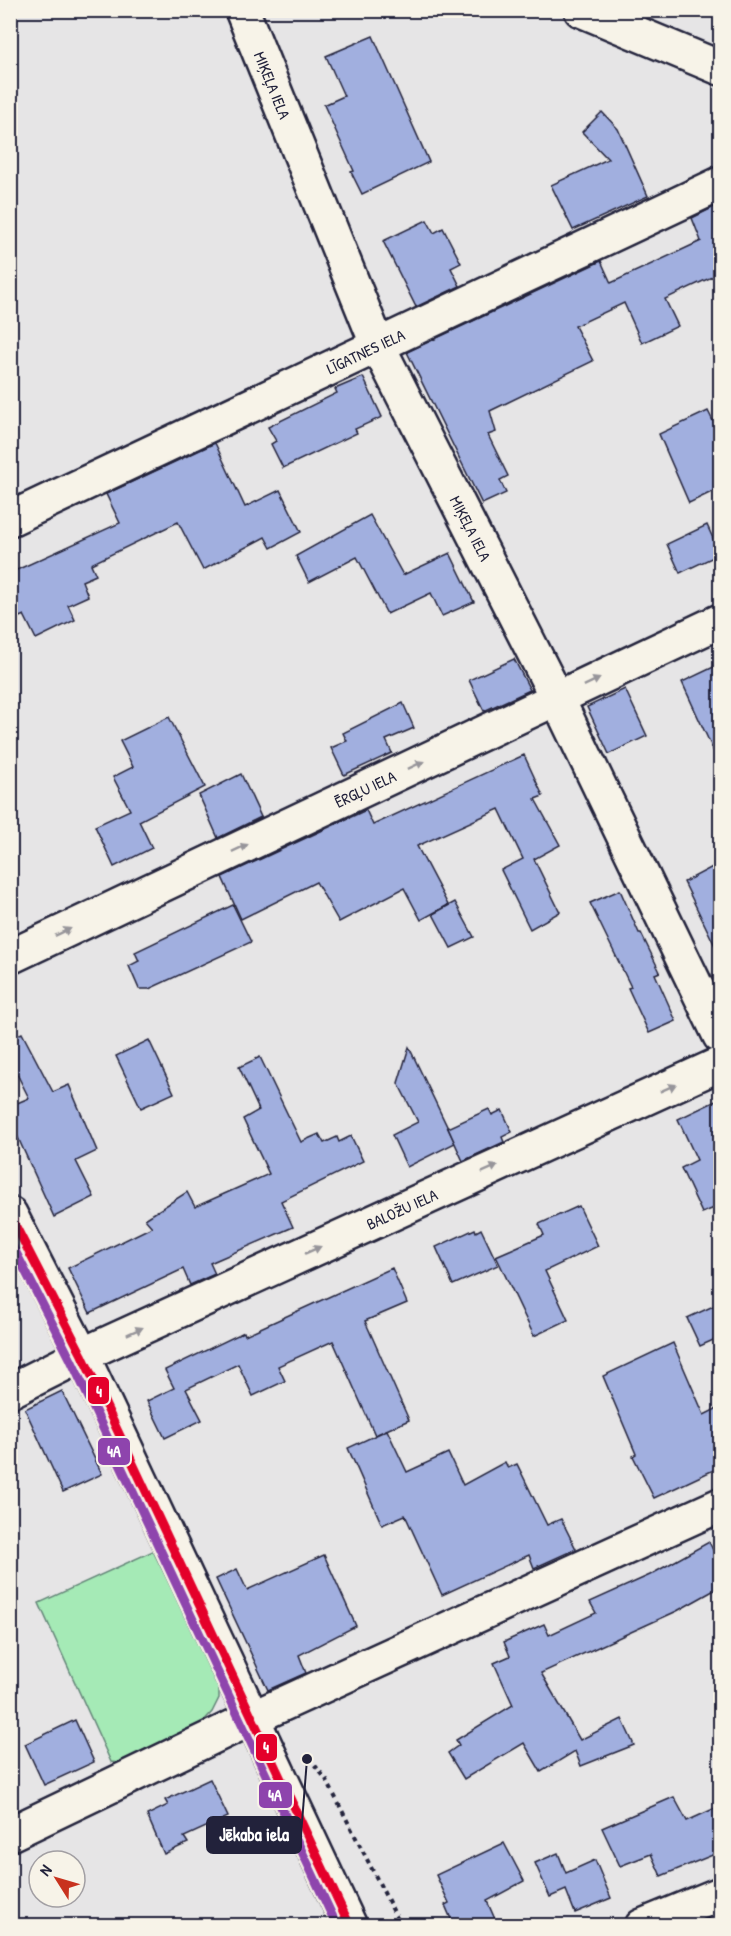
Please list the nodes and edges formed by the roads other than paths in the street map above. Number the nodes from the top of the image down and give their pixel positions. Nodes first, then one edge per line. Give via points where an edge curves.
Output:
1 (242, 10) edge
2 (581, 10) edge
3 (720, 68) edge
4 (720, 184) edge
5 (378, 346) junction
6 (10, 519) edge
7 (720, 621) edge
8 (557, 698) junction
9 (10, 957) edge
10 (720, 1036) edge
11 (720, 1064) edge
12 (10, 1214) edge
13 (82, 1355) junction
14 (10, 1391) edge
15 (720, 1505) edge
16 (252, 1718) junction
17 (10, 1834) edge
18 (720, 1893) edge
19 (350, 1926) edge
20 (642, 1926) edge

1 - 5 street, MIĶEĻA IELA
2 - 3 street
4 - 5 street, LĪGATNES IELA
5 - 6 street, LĪGATNES IELA
5 - 8 street, MIĶEĻA IELA
8 -> 7 street, ĒRGĻU IELA
9 -> 8 street, ĒRGĻU IELA
8 - 10 street, MIĶEĻA IELA
13 -> 11 street, BALOŽU IELA
12 - 13 street
13 - 14 street, BALOŽU IELA
13 - 16 street
15 - 16 street
16 - 17 street
16 - 19 street
18 - 20 street

